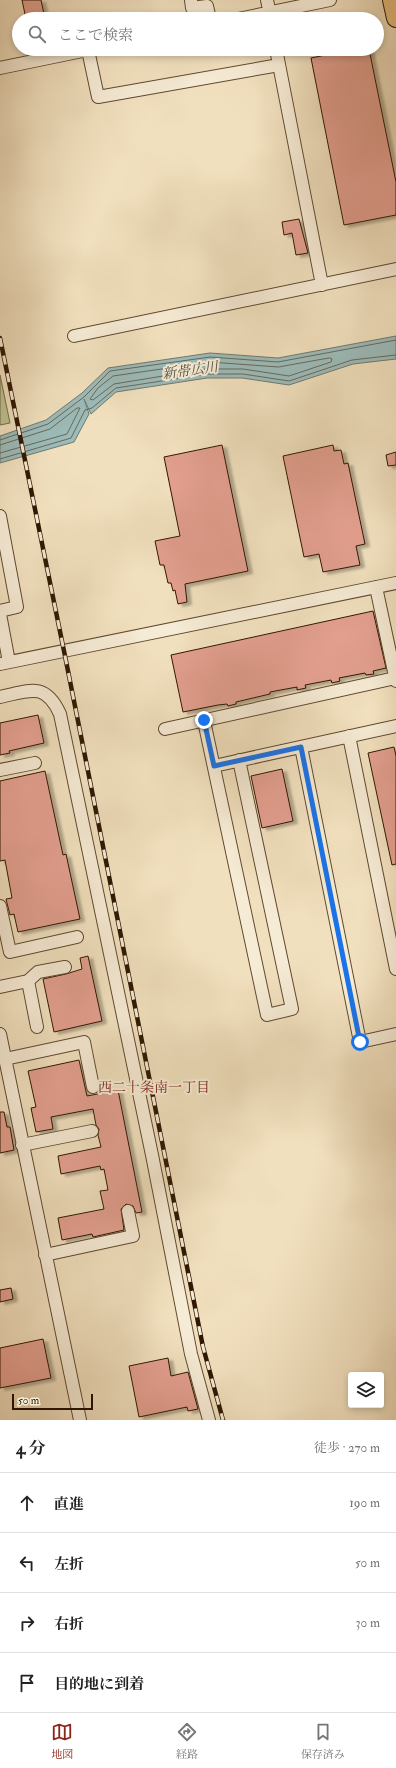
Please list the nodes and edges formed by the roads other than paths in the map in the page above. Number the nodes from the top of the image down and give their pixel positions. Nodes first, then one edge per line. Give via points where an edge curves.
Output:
1 (191, 0) edge
2 (267, 0) edge
3 (330, 0) edge
4 (392, 0) edge
5 (315, 2) edge
6 (208, 12) edge
7 (269, 12) edge
8 (283, 12) edge
9 (396, 18) edge
10 (57, 56) edge
11 (91, 56) edge
12 (277, 56) edge
13 (279, 65) junction
14 (0, 68) edge
15 (396, 269) edge
16 (322, 285) junction
17 (74, 336) dead end
18 (0, 516) edge
19 (396, 583) edge
20 (376, 587) junction
21 (0, 611) edge
22 (0, 614) edge
23 (4, 663) edge
24 (396, 680) edge
25 (0, 697) edge
26 (204, 720) junction
27 (396, 726) edge
28 (165, 729) dead end
29 (349, 736) junction
30 (301, 747) junction
31 (240, 760) junction
32 (35, 763) dead end
33 (214, 766) junction
34 (0, 770) edge
35 (0, 906) edge
36 (77, 937) dead end
37 (64, 967) dead end
38 (396, 969) edge
39 (28, 981) junction
40 (0, 987) edge
41 (37, 1026) dead end
42 (0, 1034) edge
43 (396, 1034) edge
44 (5, 1059) junction
45 (93, 1087) dead end
46 (92, 1132) dead end
47 (22, 1145) junction
48 (128, 1211) dead end
49 (45, 1255) junction
50 (80, 1420) edge
51 (209, 1420) edge

1 - 6 street via 192,8 207,6
2 - 7 street
3 - 5 street
4 - 9 highway
5 - 8 street
10 - 14 street
11 - 13 street via 98,97
12 - 13 street
13 - 16 street
15 - 16 street
16 - 17 street
18 - 21 street via 17,607
19 - 20 street
20 - 23 street
20 - 24 street
22 - 23 street
24 - 26 street
25 - 51 street via 37,690 54,702 60,714 191,1354
26 - 28 street
26 - 33 street
27 - 29 street
29 - 30 street
29 - 38 street
30 - 31 street
30 - 43 street via 360,1042
31 - 33 street
31 - 33 street via 292,1009 267,1015
32 - 34 street
35 - 36 street via 10,952
37 - 39 street via 38,972
39 - 40 street
39 - 41 street
42 - 44 street
44 - 45 street via 84,1042
44 - 47 street
46 - 47 street
47 - 49 street
48 - 49 street via 133,1236
49 - 50 street

